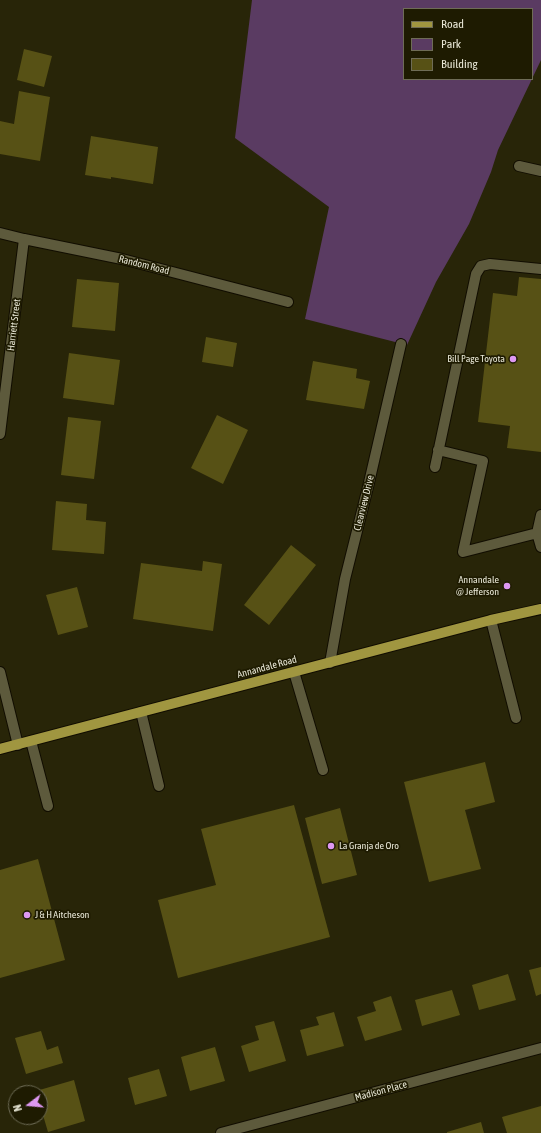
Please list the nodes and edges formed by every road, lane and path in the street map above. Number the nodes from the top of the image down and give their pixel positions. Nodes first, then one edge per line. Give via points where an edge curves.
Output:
1 (519, 166) dead end
2 (541, 171) edge
3 (0, 233) edge
4 (24, 239) junction
5 (541, 269) edge
6 (288, 302) dead end
7 (401, 344) dead end
8 (0, 434) edge
9 (438, 450) junction
10 (435, 467) dead end
11 (541, 515) edge
12 (539, 532) edge
13 (541, 547) edge
14 (541, 609) edge
15 (491, 620) junction
16 (330, 662) junction
17 (0, 672) edge
18 (294, 672) junction
19 (141, 712) junction
20 (516, 718) dead end
21 (32, 741) junction
22 (18, 745) junction
23 (0, 749) edge
24 (323, 770) dead end
25 (159, 786) dead end
26 (48, 806) dead end
27 (541, 1048) edge
28 (221, 1133) edge

1 - 2 street
3 - 4 street, Random Road
4 - 6 street, Random Road via 122,259
4 - 8 street, Harriett Street
5 - 9 street via 490,264 481,266 476,274
7 - 16 street, Clearview Drive via 345,579
9 - 10 street
9 - 12 street via 483,461 463,552
11 - 12 street
12 - 13 street
14 - 15 main road, Annandale Road
15 - 16 main road, Annandale Road
15 - 20 street
16 - 18 main road, Annandale Road
17 - 22 street
18 - 19 main road, Annandale Road
18 - 24 street
19 - 21 main road, Annandale Road
19 - 25 street
21 - 22 main road, Annandale Road
21 - 26 street
22 - 23 main road, Annandale Road
27 - 28 street, Madison Place

